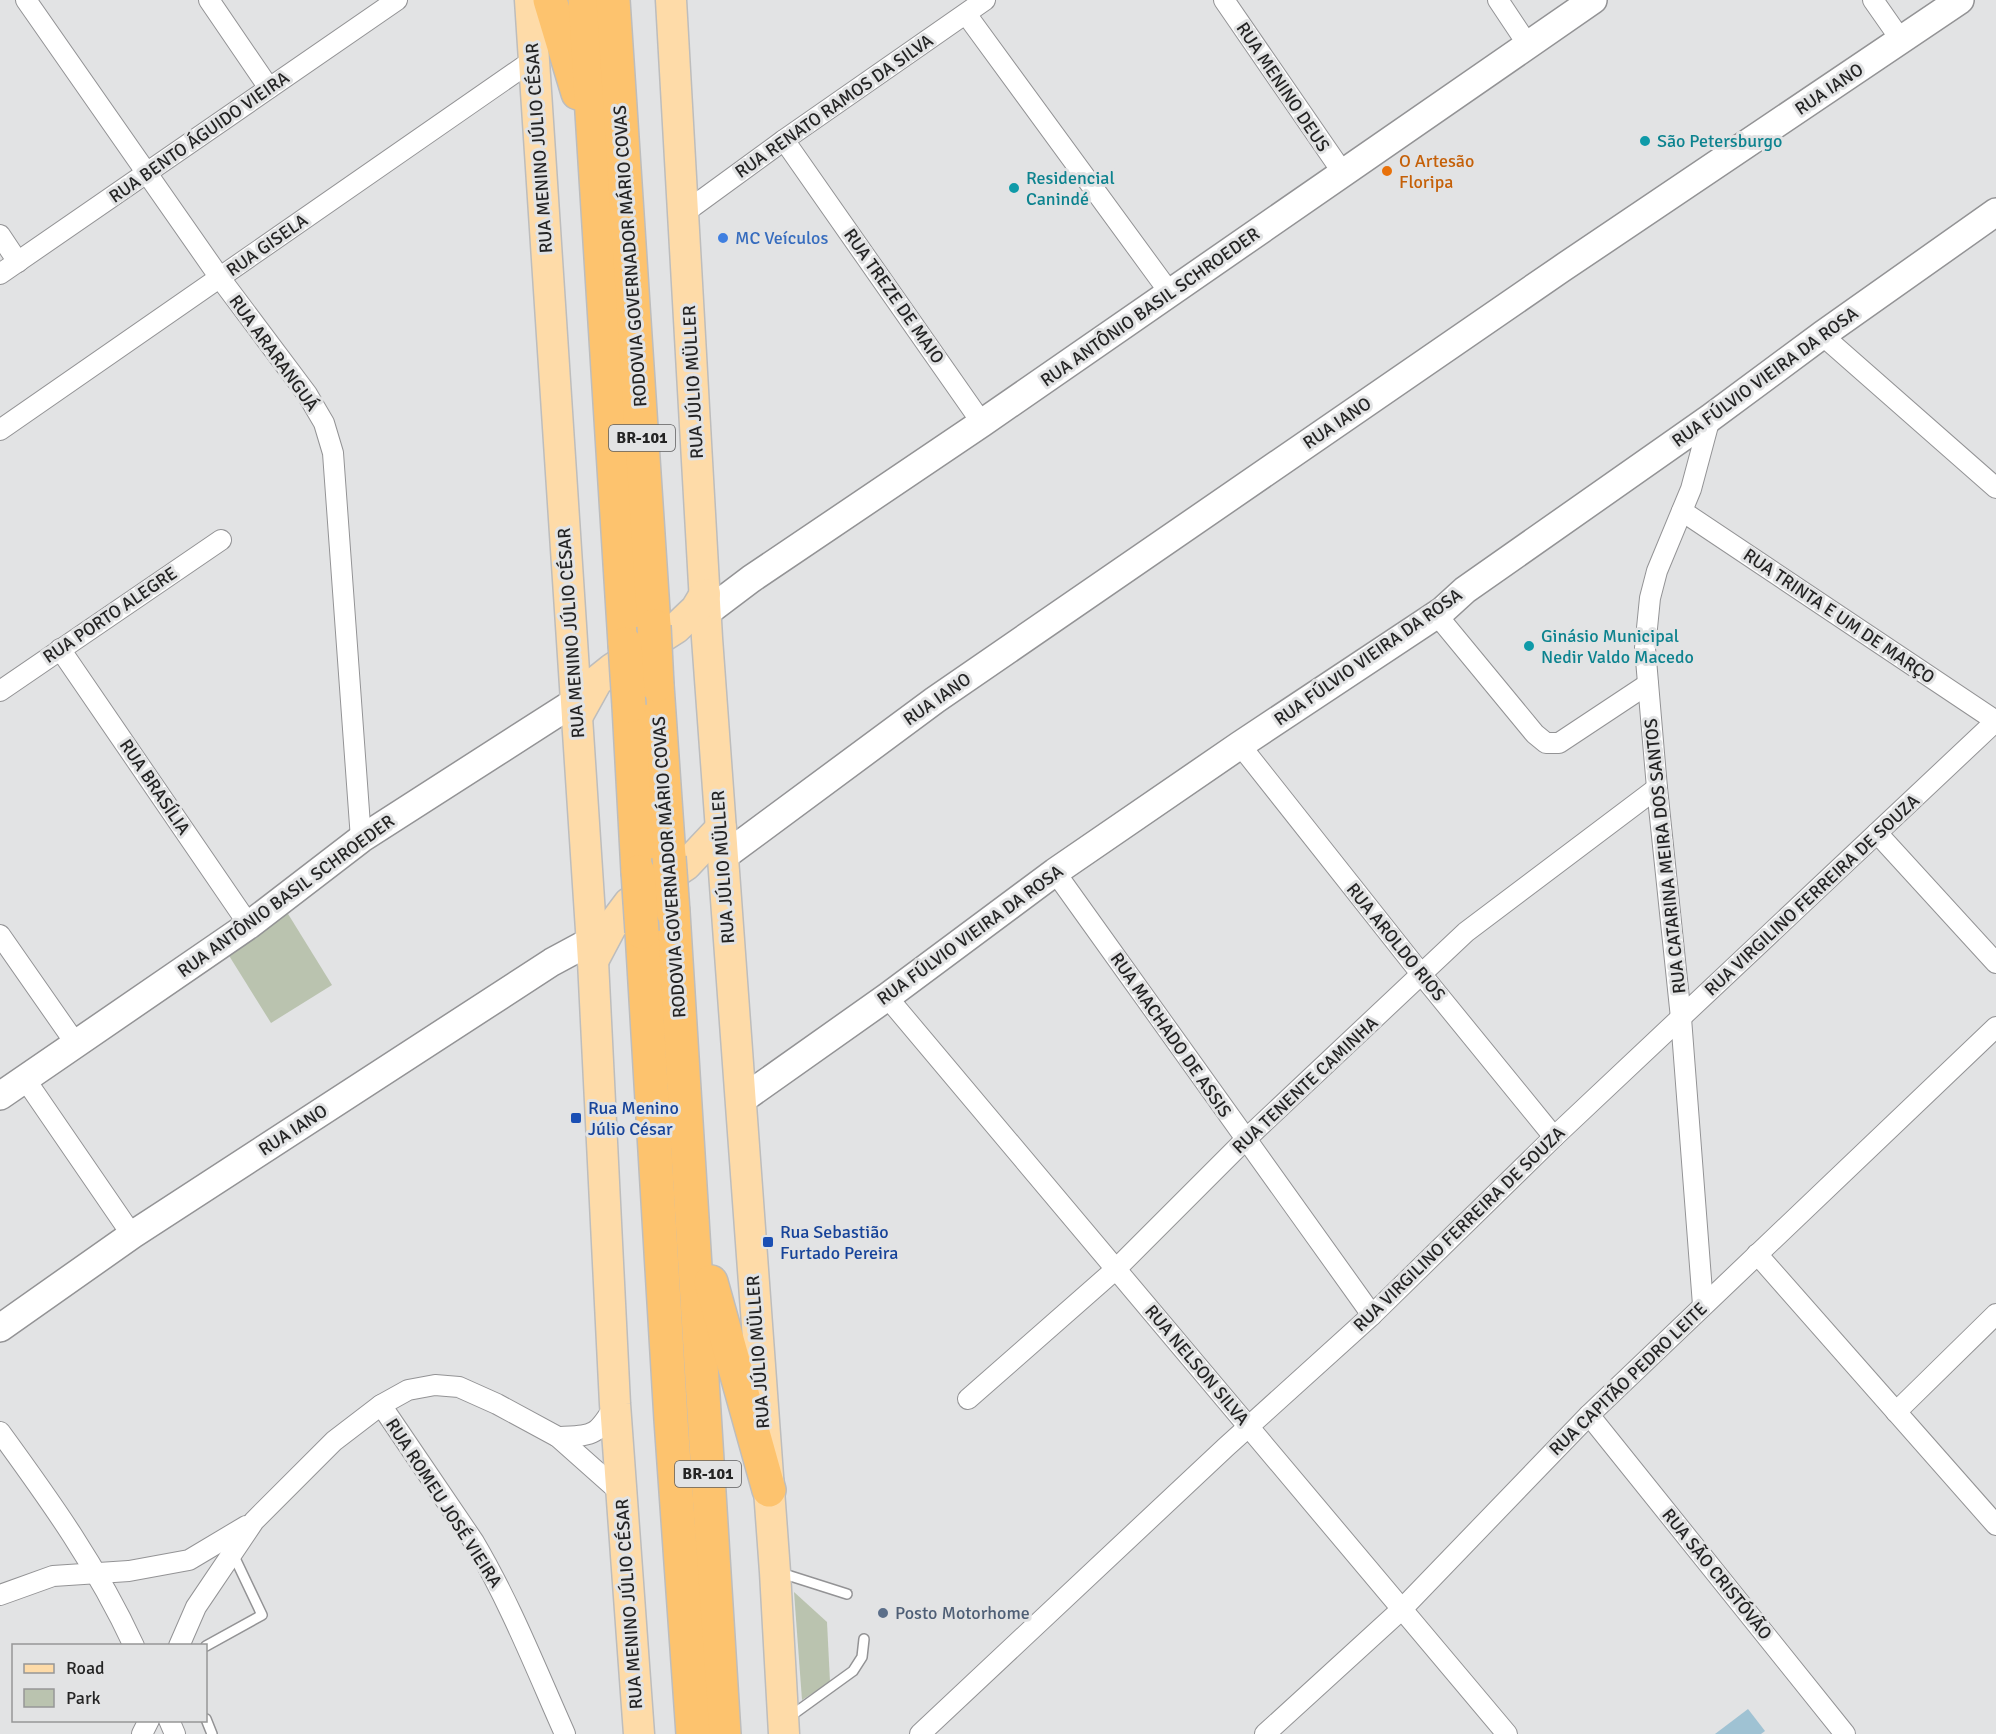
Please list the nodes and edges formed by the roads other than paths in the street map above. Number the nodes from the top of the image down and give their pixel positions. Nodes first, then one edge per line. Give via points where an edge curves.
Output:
1 (26, 0) edge
2 (209, 0) edge
3 (397, 0) edge
4 (530, 0) edge
5 (550, 0) edge
6 (585, 0) edge
7 (613, 0) edge
8 (670, 0) edge
9 (985, 0) edge
10 (1224, 0) edge
11 (1498, 0) edge
12 (1593, 0) edge
13 (1873, 0) edge
14 (1960, 0) edge
15 (966, 14) junction
16 (1901, 40) junction
17 (1528, 45) junction
18 (533, 60) junction
19 (269, 88) junction
20 (784, 140) junction
21 (596, 150) junction
22 (147, 173) junction
23 (1343, 173) junction
24 (1996, 212) edge
25 (684, 213) junction
26 (0, 235) edge
27 (18, 262) junction
28 (0, 274) edge
29 (220, 278) junction
30 (1170, 293) junction
31 (1822, 335) junction
32 (1710, 418) junction
33 (982, 423) junction
34 (0, 430) edge
35 (1996, 488) edge
36 (1682, 511) junction
37 (221, 540) dead end
38 (1436, 614) junction
39 (706, 615) junction
40 (665, 627) junction
41 (60, 649) junction
42 (619, 657) junction
43 (573, 658) junction
44 (1648, 684) junction
45 (0, 691) edge
46 (576, 709) junction
47 (1996, 721) edge
48 (1240, 745) junction
49 (1657, 788) junction
50 (1877, 833) junction
51 (361, 839) junction
52 (722, 853) junction
53 (677, 861) junction
54 (1055, 872) junction
55 (588, 892) junction
56 (636, 917) junction
57 (249, 925) junction
58 (0, 935) edge
59 (592, 951) junction
60 (1996, 963) edge
61 (1422, 975) junction
62 (886, 997) junction
63 (1681, 1018) junction
64 (1996, 1027) edge
65 (76, 1044) junction
66 (25, 1079) junction
67 (0, 1096) edge
68 (740, 1101) junction
69 (1554, 1137) junction
70 (1245, 1140) junction
71 (693, 1213) junction
72 (132, 1235) junction
73 (1757, 1254) junction
74 (1116, 1269) junction
75 (1703, 1305) junction
76 (1996, 1314) edge
77 (1372, 1315) junction
78 (0, 1328) edge
79 (968, 1399) dead end
80 (615, 1404) junction
81 (381, 1405) junction
82 (1896, 1412) junction
83 (1589, 1414) junction
84 (1248, 1427) junction
85 (0, 1432) edge
86 (558, 1437) junction
87 (769, 1490) junction
88 (621, 1493) junction
89 (254, 1521) junction
90 (1996, 1526) edge
91 (232, 1553) junction
92 (775, 1572) junction
93 (97, 1574) junction
94 (847, 1594) dead end
95 (0, 1595) edge
96 (1402, 1609) junction
97 (686, 1620) junction
98 (864, 1638) dead end
99 (133, 1644) edge
100 (180, 1644) edge
101 (207, 1645) edge
102 (784, 1727) edge
103 (565, 1734) edge
104 (639, 1734) edge
105 (672, 1734) edge
106 (693, 1734) edge
107 (724, 1734) edge
108 (920, 1734) edge
109 (1264, 1734) edge
110 (1507, 1734) edge
111 (1845, 1734) edge

1 - 22 street, RUA ARARANGUÁ
2 - 19 street
3 - 19 street, RUA BENTO ÁGUIDO VIEIRA
4 - 18 main road, RUA MENINO JÚLIO CÉSAR
5 - 21 highway
6 - 21 highway, RODOVIA GOVERNADOR MÁRIO COVAS / BR-101
7 - 40 highway, RODOVIA GOVERNADOR MÁRIO COVAS / BR-101
8 - 25 main road, RUA JÚLIO MÜLLER
9 - 15 street, RUA RENATO RAMOS DA SILVA
10 - 23 street, RUA MENINO DEUS
11 - 17 street
12 - 17 street, RUA ANTÔNIO BASIL SCHROEDER
13 - 16 street
14 - 16 street, RUA IANO
15 - 20 street, RUA RENATO RAMOS DA SILVA
15 - 30 street
16 - 52 street, RUA IANO via 935,700
17 - 23 street, RUA ANTÔNIO BASIL SCHROEDER
18 - 29 street, RUA GISELA
18 - 43 main road, RUA MENINO JÚLIO CÉSAR
19 - 22 street, RUA BENTO ÁGUIDO VIEIRA
20 - 25 street, RUA RENATO RAMOS DA SILVA
20 - 33 street, RUA TREZE DE MAIO
21 - 42 highway, RODOVIA GOVERNADOR MÁRIO COVAS / BR-101
22 - 27 street, RUA BENTO ÁGUIDO VIEIRA
22 - 29 street, RUA ARARANGUÁ
23 - 30 street, RUA ANTÔNIO BASIL SCHROEDER
24 - 31 street, RUA FÚLVIO VIEIRA DA ROSA
25 - 39 main road, RUA JÚLIO MÜLLER
26 - 27 street
27 - 28 street, RUA BENTO ÁGUIDO VIEIRA
29 - 34 street, RUA GISELA
29 - 51 street, RUA ARARANGUÁ via 307,394 324,423 333,453
30 - 33 street, RUA ANTÔNIO BASIL SCHROEDER
31 - 32 street, RUA FÚLVIO VIEIRA DA ROSA
31 - 35 street
32 - 36 street, RUA CATARINA MEIRA DOS SANTOS via 1692,489
32 - 38 street, RUA FÚLVIO VIEIRA DA ROSA
33 - 39 street, RUA ANTÔNIO BASIL SCHROEDER via 751,579
36 - 44 street, RUA CATARINA MEIRA DOS SANTOS via 1650,598 1645,648
36 - 47 street, RUA TRINTA E UM DE MARÇO
37 - 41 street, RUA PORTO ALEGRE
38 - 44 street via 1535,734 1546,742 1559,743
38 - 48 street, RUA FÚLVIO VIEIRA DA ROSA
39 - 40 main road, RUA ANTÔNIO BASIL SCHROEDER via 696,609
39 - 52 main road, RUA JÚLIO MÜLLER
40 - 42 main road, RUA ANTÔNIO BASIL SCHROEDER
40 - 53 highway, RODOVIA GOVERNADOR MÁRIO COVAS / BR-101, bridge via 657,685
41 - 45 street, RUA PORTO ALEGRE
41 - 57 street, RUA BRASÍLIA
42 - 43 main road via 598,671
42 - 46 main road, RUA ANTÔNIO BASIL SCHROEDER
42 - 56 highway, RODOVIA GOVERNADOR MÁRIO COVAS / BR-101, bridge via 629,706 638,872
43 - 46 main road, RUA MENINO JÚLIO CÉSAR
44 - 49 street, RUA CATARINA MEIRA DOS SANTOS
46 - 51 street, RUA ANTÔNIO BASIL SCHROEDER
46 - 55 main road, RUA MENINO JÚLIO CÉSAR
47 - 50 street, RUA VIRGILINO FERREIRA DE SOUZA
48 - 54 street, RUA FÚLVIO VIEIRA DA ROSA
48 - 61 street, RUA AROLDO RIOS
49 - 61 street, RUA TENENTE CAMINHA via 1488,914
49 - 63 street, RUA CATARINA MEIRA DOS SANTOS
50 - 60 street
50 - 63 street, RUA VIRGILINO FERREIRA DE SOUZA
51 - 57 street, RUA ANTÔNIO BASIL SCHROEDER
52 - 53 main road, RUA IANO
52 - 53 main road via 699,865
52 - 68 main road, RUA JÚLIO MÜLLER
53 - 56 main road, RUA IANO
53 - 71 highway, RODOVIA GOVERNADOR MÁRIO COVAS / BR-101, bridge via 673,912
54 - 62 street, RUA FÚLVIO VIEIRA DA ROSA
54 - 70 street, RUA MACHADO DE ASSIS
55 - 56 main road
55 - 59 main road, RUA MENINO JÚLIO CÉSAR
56 - 59 main road, RUA IANO via 611,927
56 - 97 highway, RODOVIA GOVERNADOR MÁRIO COVAS / BR-101
57 - 65 street, RUA ANTÔNIO BASIL SCHROEDER
58 - 65 street
59 - 72 street, RUA IANO via 552,962
59 - 80 main road, RUA MENINO JÚLIO CÉSAR
61 - 69 street, RUA AROLDO RIOS
61 - 70 street, RUA TENENTE CAMINHA
62 - 68 street, RUA FÚLVIO VIEIRA DA ROSA
62 - 74 street, RUA NELSON SILVA
63 - 69 street, RUA VIRGILINO FERREIRA DE SOUZA
63 - 75 street, RUA CATARINA MEIRA DOS SANTOS
64 - 73 street, RUA CAPITÃO PEDRO LEITE
65 - 66 street, RUA ANTÔNIO BASIL SCHROEDER
66 - 67 street, RUA ANTÔNIO BASIL SCHROEDER
66 - 72 street
68 - 87 main road, RUA JÚLIO MÜLLER
69 - 77 street, RUA VIRGILINO FERREIRA DE SOUZA
70 - 74 street, RUA TENENTE CAMINHA
70 - 77 street, RUA MACHADO DE ASSIS
71 - 87 highway
71 - 107 highway, RODOVIA GOVERNADOR MÁRIO COVAS / BR-101
72 - 78 street, RUA IANO
73 - 75 street, RUA CAPITÃO PEDRO LEITE
73 - 82 street
74 - 79 street, RUA TENENTE CAMINHA
74 - 84 street, RUA NELSON SILVA
75 - 83 street, RUA CAPITÃO PEDRO LEITE
76 - 82 street
77 - 84 street, RUA VIRGILINO FERREIRA DE SOUZA
80 - 86 street via 604,1424 590,1435
80 - 88 main road, RUA MENINO JÚLIO CÉSAR
81 - 86 street via 422,1386 459,1387
81 - 89 street via 334,1441
81 - 103 street, RUA ROMEU JOSÉ VIEIRA via 488,1566
82 - 90 street
83 - 96 street, RUA CAPITÃO PEDRO LEITE
83 - 111 street, RUA SÃO CRISTÓVÃO
84 - 96 street, RUA NELSON SILVA
84 - 108 street, RUA VIRGILINO FERREIRA DE SOUZA
85 - 93 street via 63,1518
86 - 88 street
87 - 92 main road, RUA JÚLIO MÜLLER
88 - 104 main road, RUA MENINO JÚLIO CÉSAR
89 - 91 street
89 - 93 street via 189,1560
91 - 100 street via 196,1607
91 - 101 lane via 262,1615
92 - 94 lane
92 - 102 main road, RUA JÚLIO MÜLLER
93 - 95 street via 53,1576
93 - 99 street
96 - 109 street, RUA CAPITÃO PEDRO LEITE
96 - 110 street, RUA NELSON SILVA
97 - 105 highway
97 - 106 highway, RODOVIA GOVERNADOR MÁRIO COVAS / BR-101
98 - 102 lane via 862,1657 853,1671

